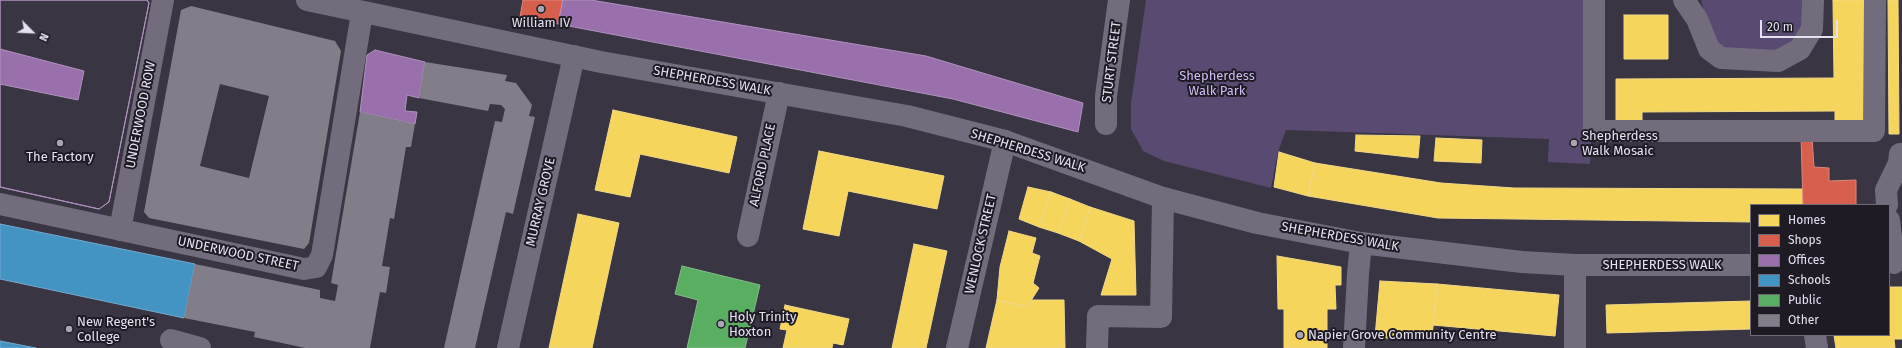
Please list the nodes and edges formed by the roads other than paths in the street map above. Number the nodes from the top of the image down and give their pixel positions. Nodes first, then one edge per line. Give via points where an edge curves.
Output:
1 (163, 0) edge
2 (307, 0) edge
3 (1594, 0) edge
4 (1684, 0) edge
5 (1813, 0) edge
6 (1875, 0) edge
7 (1113, 1) edge
8 (362, 13) junction
9 (574, 56) junction
10 (779, 93) junction
11 (1106, 124) dead end
12 (1874, 131) junction
13 (1005, 141) junction
14 (1901, 153) edge
15 (1163, 198) junction
16 (0, 204) edge
17 (1887, 204) edge
18 (1890, 227) edge
19 (120, 230) junction
20 (748, 236) dead end
21 (1361, 243) junction
22 (1895, 263) edge
23 (1575, 265) junction
24 (1750, 265) edge
25 (1816, 336) edge
26 (171, 340) dead end
27 (200, 348) edge
28 (508, 348) edge
29 (957, 348) edge
30 (1097, 348) edge
31 (1354, 348) edge
32 (1575, 348) edge
33 (1818, 348) edge

1 - 19 street, UNDERWOOD ROW
2 - 8 main road, SHEPHERDESS WALK
3 - 12 street via 1594,130
4 - 5 street via 1697,19 1709,49 1721,58 1778,61 1800,49 1812,29
6 - 12 street
7 - 11 street, STURT STREET
8 - 9 main road, SHEPHERDESS WALK
8 - 19 street, UNDERWOOD STREET via 322,255 316,267 304,269
9 - 10 main road, SHEPHERDESS WALK
9 - 28 street, MURRAY GROVE
10 - 13 main road, SHEPHERDESS WALK via 907,116
10 - 20 street, ALFORD PLACE
12 - 14 street
13 - 15 main road, SHEPHERDESS WALK
13 - 29 street, WENLOCK STREET
14 - 17 street via 1886,190
15 - 21 main road, SHEPHERDESS WALK via 1257,223
15 - 30 street via 1161,317 1098,316
16 - 19 street, UNDERWOOD STREET
18 - 22 street
21 - 23 main road, SHEPHERDESS WALK via 1522,262
21 - 31 street
23 - 24 main road, SHEPHERDESS WALK
23 - 32 street
25 - 33 main road
26 - 27 street

